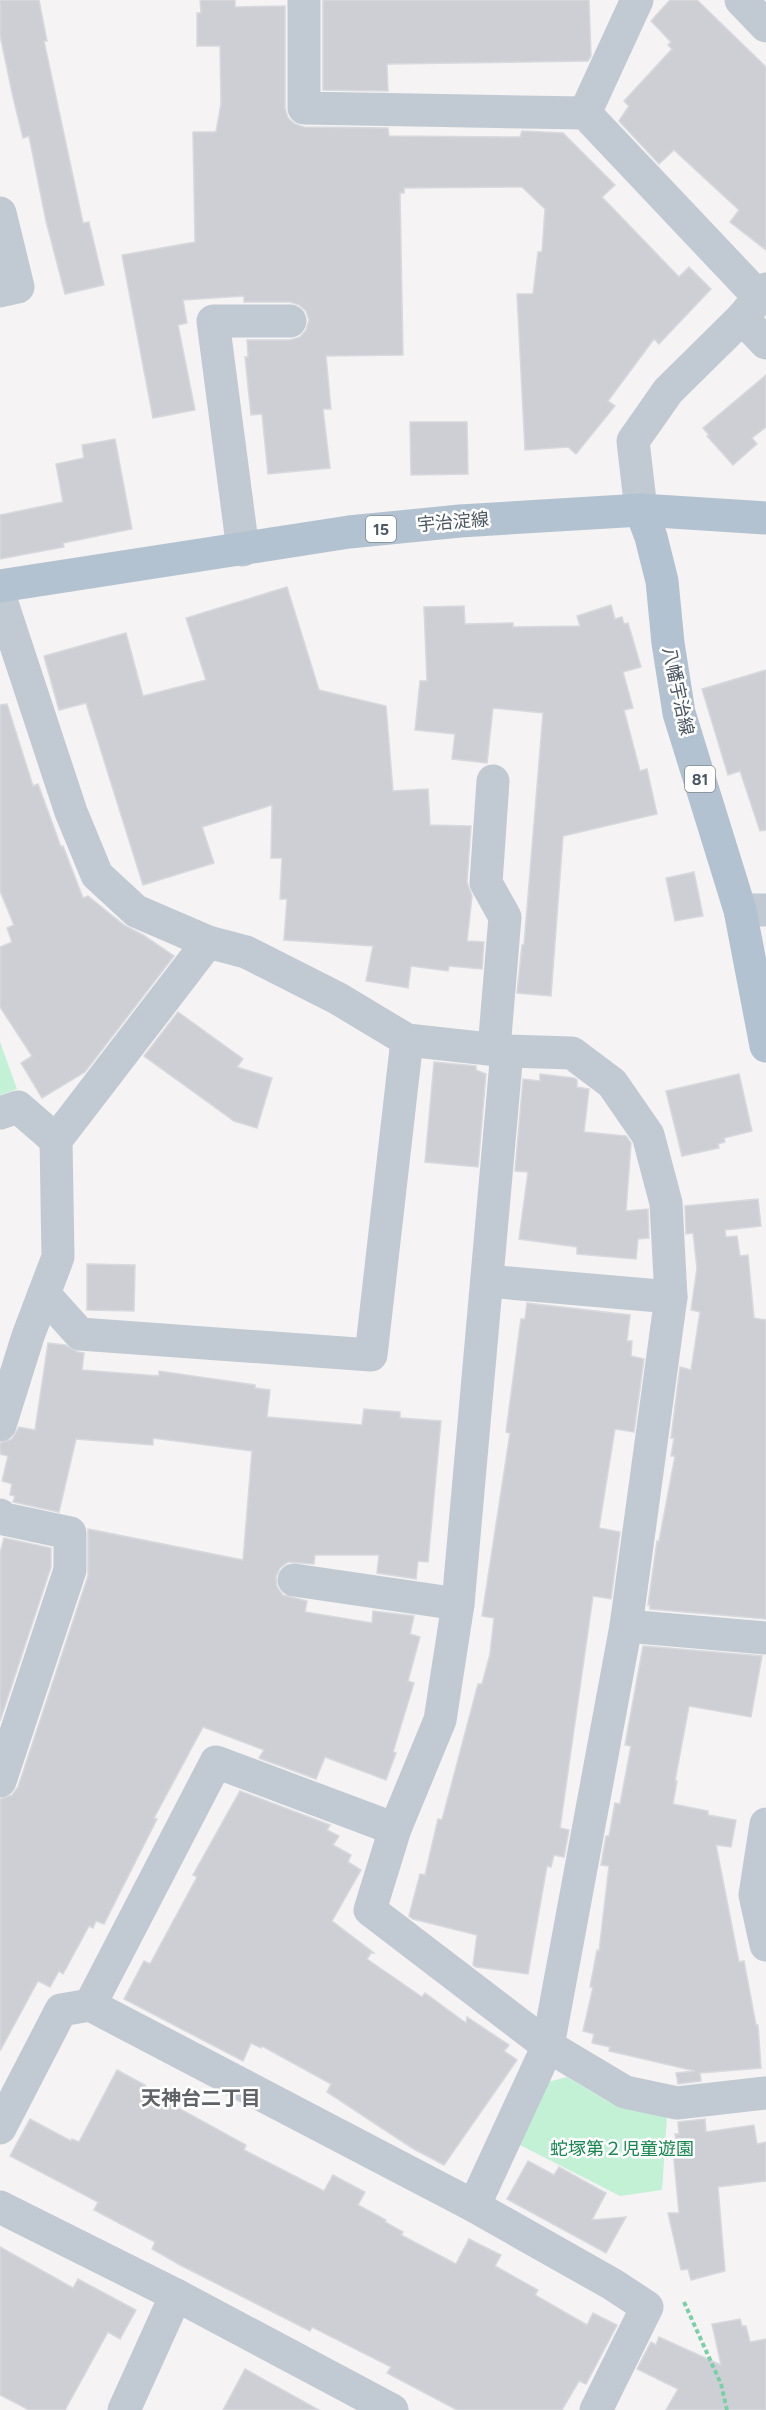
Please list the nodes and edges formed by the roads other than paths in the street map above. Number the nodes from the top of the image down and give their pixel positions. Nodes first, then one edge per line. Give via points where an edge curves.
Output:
1 (304, 0) edge
2 (637, 0) edge
3 (741, 0) edge
4 (766, 26) edge
5 (585, 113) junction
6 (0, 213) edge
7 (0, 291) edge
8 (756, 301) edge
9 (290, 321) dead end
10 (766, 343) edge
11 (641, 510) junction
12 (766, 518) edge
13 (243, 550) junction
14 (0, 586) edge
15 (0, 597) edge
16 (493, 781) dead end
17 (753, 910) edge
18 (208, 942) junction
19 (406, 1040) junction
20 (766, 1046) edge
21 (501, 1050) junction
22 (0, 1113) edge
23 (56, 1140) junction
24 (487, 1281) junction
25 (44, 1294) junction
26 (671, 1297) junction
27 (0, 1425) edge
28 (0, 1515) edge
29 (294, 1580) dead end
30 (458, 1604) junction
31 (626, 1626) junction
32 (766, 1638) edge
33 (0, 1781) edge
34 (766, 1824) edge
35 (395, 1828) junction
36 (766, 1945) edge
37 (90, 2005) junction
38 (548, 2046) junction
39 (766, 2093) edge
40 (0, 2128) edge
41 (474, 2205) junction
42 (0, 2207) edge
43 (176, 2295) junction
44 (124, 2410) edge
45 (392, 2410) edge
46 (596, 2410) edge

1 - 5 street via 304,108
2 - 5 street
3 - 4 street
5 - 8 street
6 - 7 street via 18,287
8 - 10 street
8 - 11 street via 668,391 633,441
9 - 13 street via 213,321
11 - 12 main road, 宇治淀線 / 15
11 - 13 main road, 宇治淀線 / 15 via 349,532
11 - 17 main road, 八幡宇治線 / 81 via 662,581 680,713
13 - 14 main road, 宇治淀線 / 15
15 - 18 street via 71,812 97,875 136,911
16 - 21 street via 486,883 505,917
17 - 20 main road, 八幡宇治線 / 81
18 - 19 street via 246,952 337,998
18 - 23 street
19 - 21 street
19 - 25 street via 371,1355 80,1334
21 - 24 street
21 - 26 street via 572,1053 612,1083 648,1135 666,1203
22 - 23 street via 18,1107
23 - 25 street via 58,1257
24 - 26 street
24 - 30 street
25 - 27 street
26 - 31 street
28 - 33 street via 4,1520 70,1533 70,1570
29 - 30 street
30 - 35 street via 440,1720
31 - 32 street
31 - 38 street
34 - 36 street via 755,1895
35 - 37 street via 216,1762
35 - 38 street via 370,1910
37 - 40 street via 61,2010
37 - 41 street
38 - 39 street via 625,2092 678,2103
38 - 41 street
41 - 46 street via 647,2307
42 - 43 street
43 - 44 street
43 - 45 street

